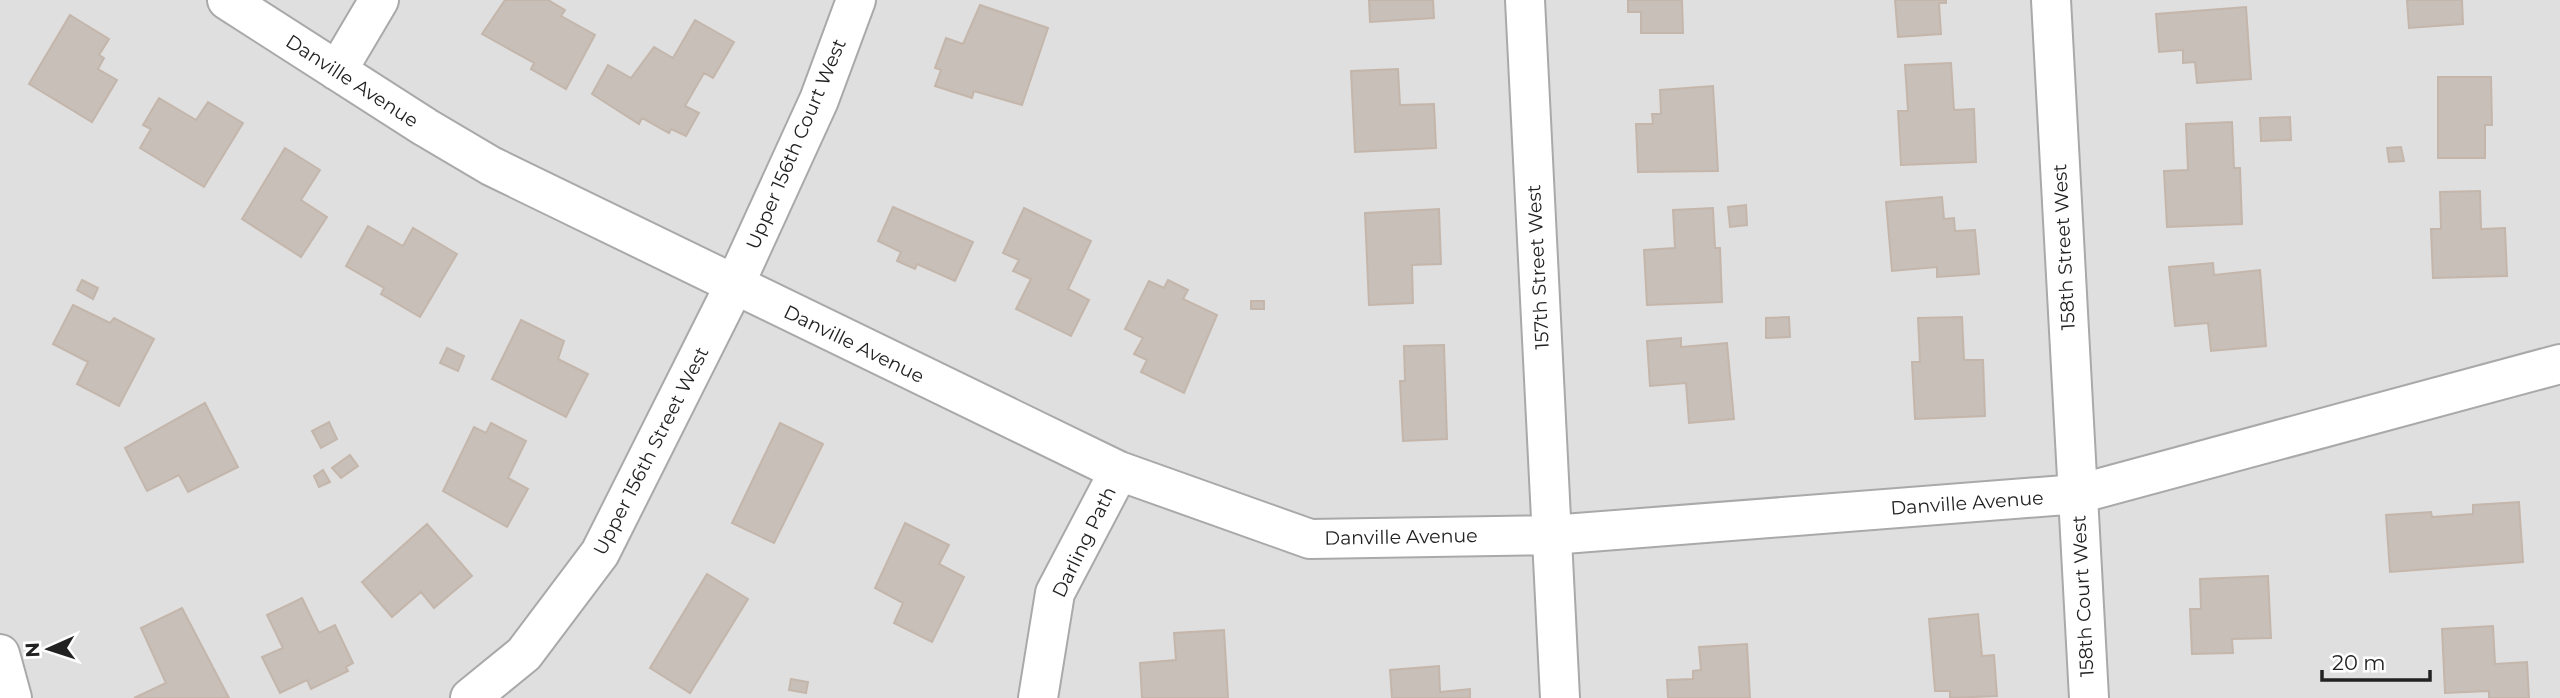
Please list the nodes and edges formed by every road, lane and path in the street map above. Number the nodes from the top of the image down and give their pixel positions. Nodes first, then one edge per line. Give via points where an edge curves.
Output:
1 (227, 0) edge
2 (379, 0) edge
3 (856, 0) edge
4 (1525, 0) edge
5 (2051, 0) edge
6 (338, 71) junction
7 (734, 286) junction
8 (2560, 364) edge
9 (1119, 471) junction
10 (2078, 494) junction
11 (1551, 535) junction
12 (0, 654) edge
13 (12, 698) edge
14 (470, 698) edge
15 (1038, 698) edge
16 (1560, 698) edge
17 (2089, 698) edge

1 - 6 street, Danville Avenue
2 - 6 street
3 - 7 street, Upper 156th Court West via 819,100
4 - 11 street, 157th Street West
5 - 10 street, 158th Street West
6 - 7 street, Danville Avenue via 491,166
7 - 9 street, Danville Avenue
7 - 14 street, Upper 156th Street West via 600,553 524,654
8 - 10 street, Danville Avenue
9 - 11 street, Danville Avenue via 1310,539
9 - 15 street, Darling Path via 1055,593
10 - 11 street, Danville Avenue
10 - 17 street, 158th Court West
11 - 16 street, 157th Street West
12 - 13 street

